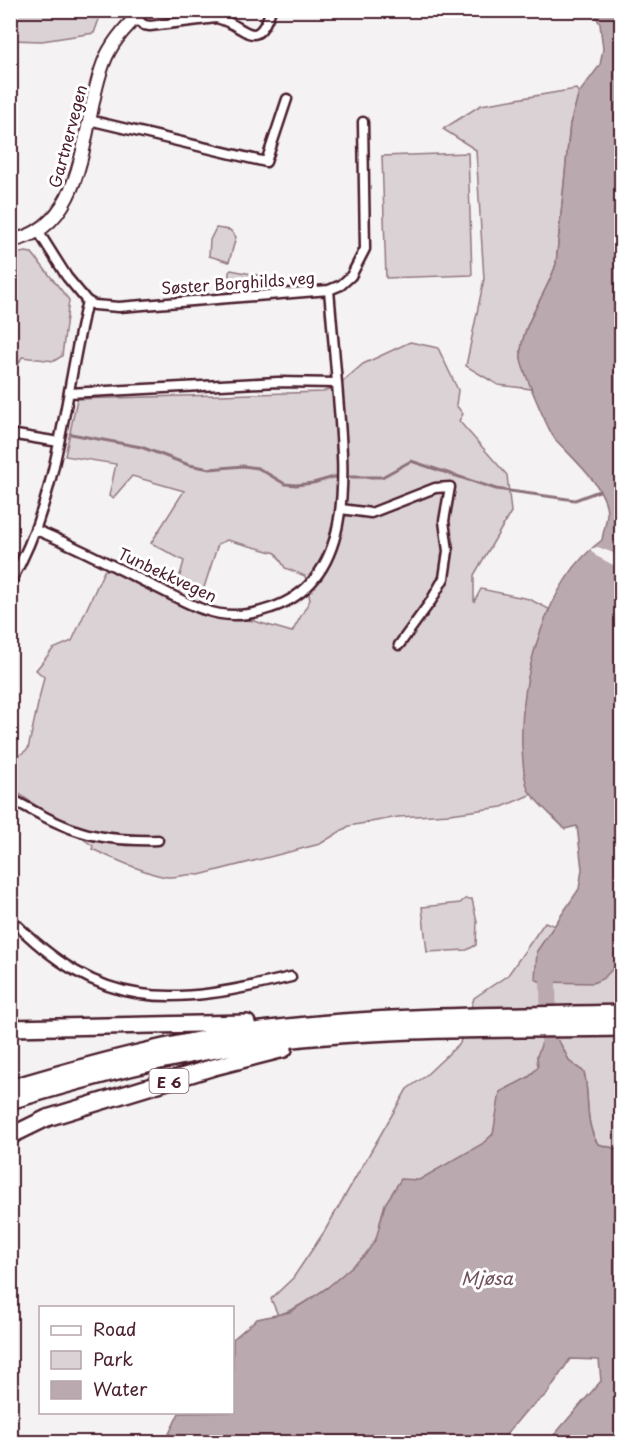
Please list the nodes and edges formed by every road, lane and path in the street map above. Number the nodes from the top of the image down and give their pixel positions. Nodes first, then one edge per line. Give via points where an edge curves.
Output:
1 (271, 10) edge
2 (139, 14) edge
3 (287, 99) dead end
4 (89, 120) junction
5 (363, 122) dead end
6 (38, 231) junction
7 (10, 241) edge
8 (329, 290) junction
9 (87, 301) junction
10 (337, 383) junction
11 (69, 393) junction
12 (10, 434) edge
13 (59, 442) junction
14 (341, 509) junction
15 (36, 530) junction
16 (10, 583) edge
17 (399, 645) dead end
18 (10, 798) edge
19 (158, 840) dead end
20 (10, 918) edge
21 (291, 976) dead end
22 (621, 1013) edge
23 (572, 1022) junction
24 (10, 1028) edge
25 (621, 1028) edge
26 (328, 1030) junction
27 (10, 1088) edge
28 (10, 1101) edge
29 (10, 1136) edge

1 - 2 street, Gartnervegen via 261,32 252,35 225,19 150,26
2 - 4 street, Gartnervegen via 119,34 106,57
3 - 4 street via 266,162
4 - 6 street, Gartnervegen via 69,196 55,217
5 - 8 street, Søster Borghilds veg via 365,249 351,276
6 - 7 street, Gartnervegen
6 - 9 street
8 - 9 street, Søster Borghilds veg via 119,307
8 - 10 street, Tunbekkvegen
9 - 11 street
10 - 11 street via 278,382
10 - 14 street, Tunbekkvegen
11 - 13 street
12 - 13 street
13 - 15 street
14 - 15 street, Tunbekkvegen via 331,547 312,583 285,603 238,615 197,607
14 - 17 street via 371,513 435,488 450,487 444,521 448,551 444,578
15 - 16 street
18 - 19 street via 69,829 97,838
20 - 21 street via 45,950 84,976 142,995 201,996
22 - 23 highway, E 6
23 - 25 highway, E 6
23 - 26 highway, E 6
24 - 26 highway, E 6
26 - 27 highway, E 6 via 251,1031 178,1043
26 - 28 highway, E 6 via 192,1054
26 - 29 highway, E 6 via 47,1118

